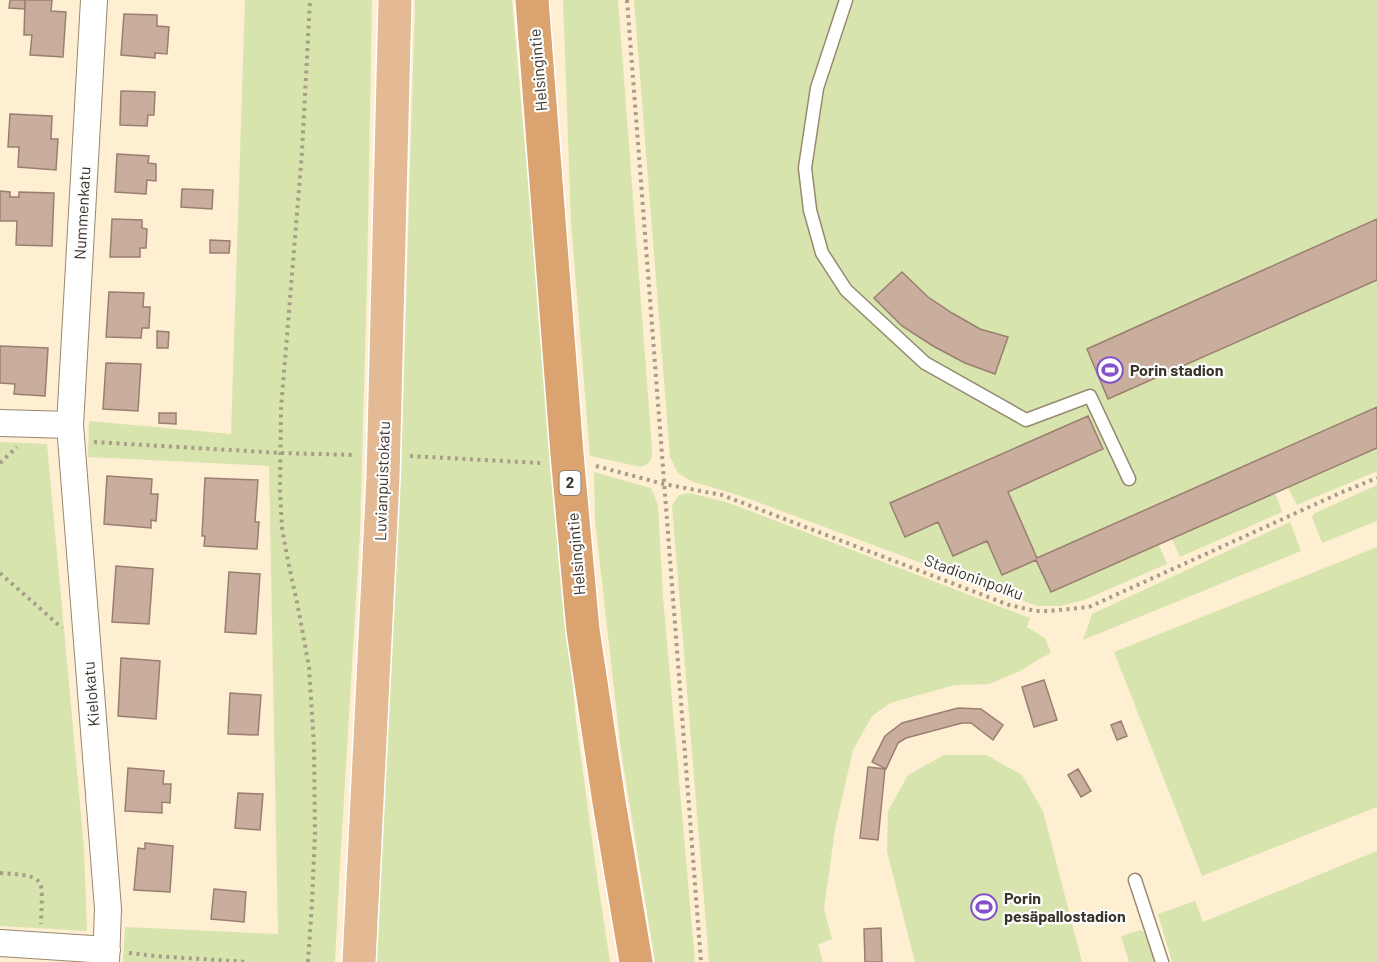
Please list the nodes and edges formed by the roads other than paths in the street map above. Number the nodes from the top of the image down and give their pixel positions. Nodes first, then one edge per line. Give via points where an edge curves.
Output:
1 (94, 0) edge
2 (395, 0) edge
3 (532, 0) edge
4 (846, 0) edge
5 (0, 423) edge
6 (71, 433) junction
7 (1129, 480) dead end
8 (1134, 880) dead end
9 (0, 943) edge
10 (106, 956) edge
11 (359, 962) edge
12 (636, 962) edge
13 (1162, 962) edge

1 - 6 street, Nummenkatu
2 - 11 main road, Luvianpuistokatu via 382,477
3 - 12 highway, Helsingintie / 2 via 583,630
4 - 7 lane via 817,88 805,168 810,210 822,253 846,290 925,363 1026,420 1090,396
5 - 6 street
6 - 10 street, Kielokatu via 108,909
8 - 13 lane
9 - 10 street

